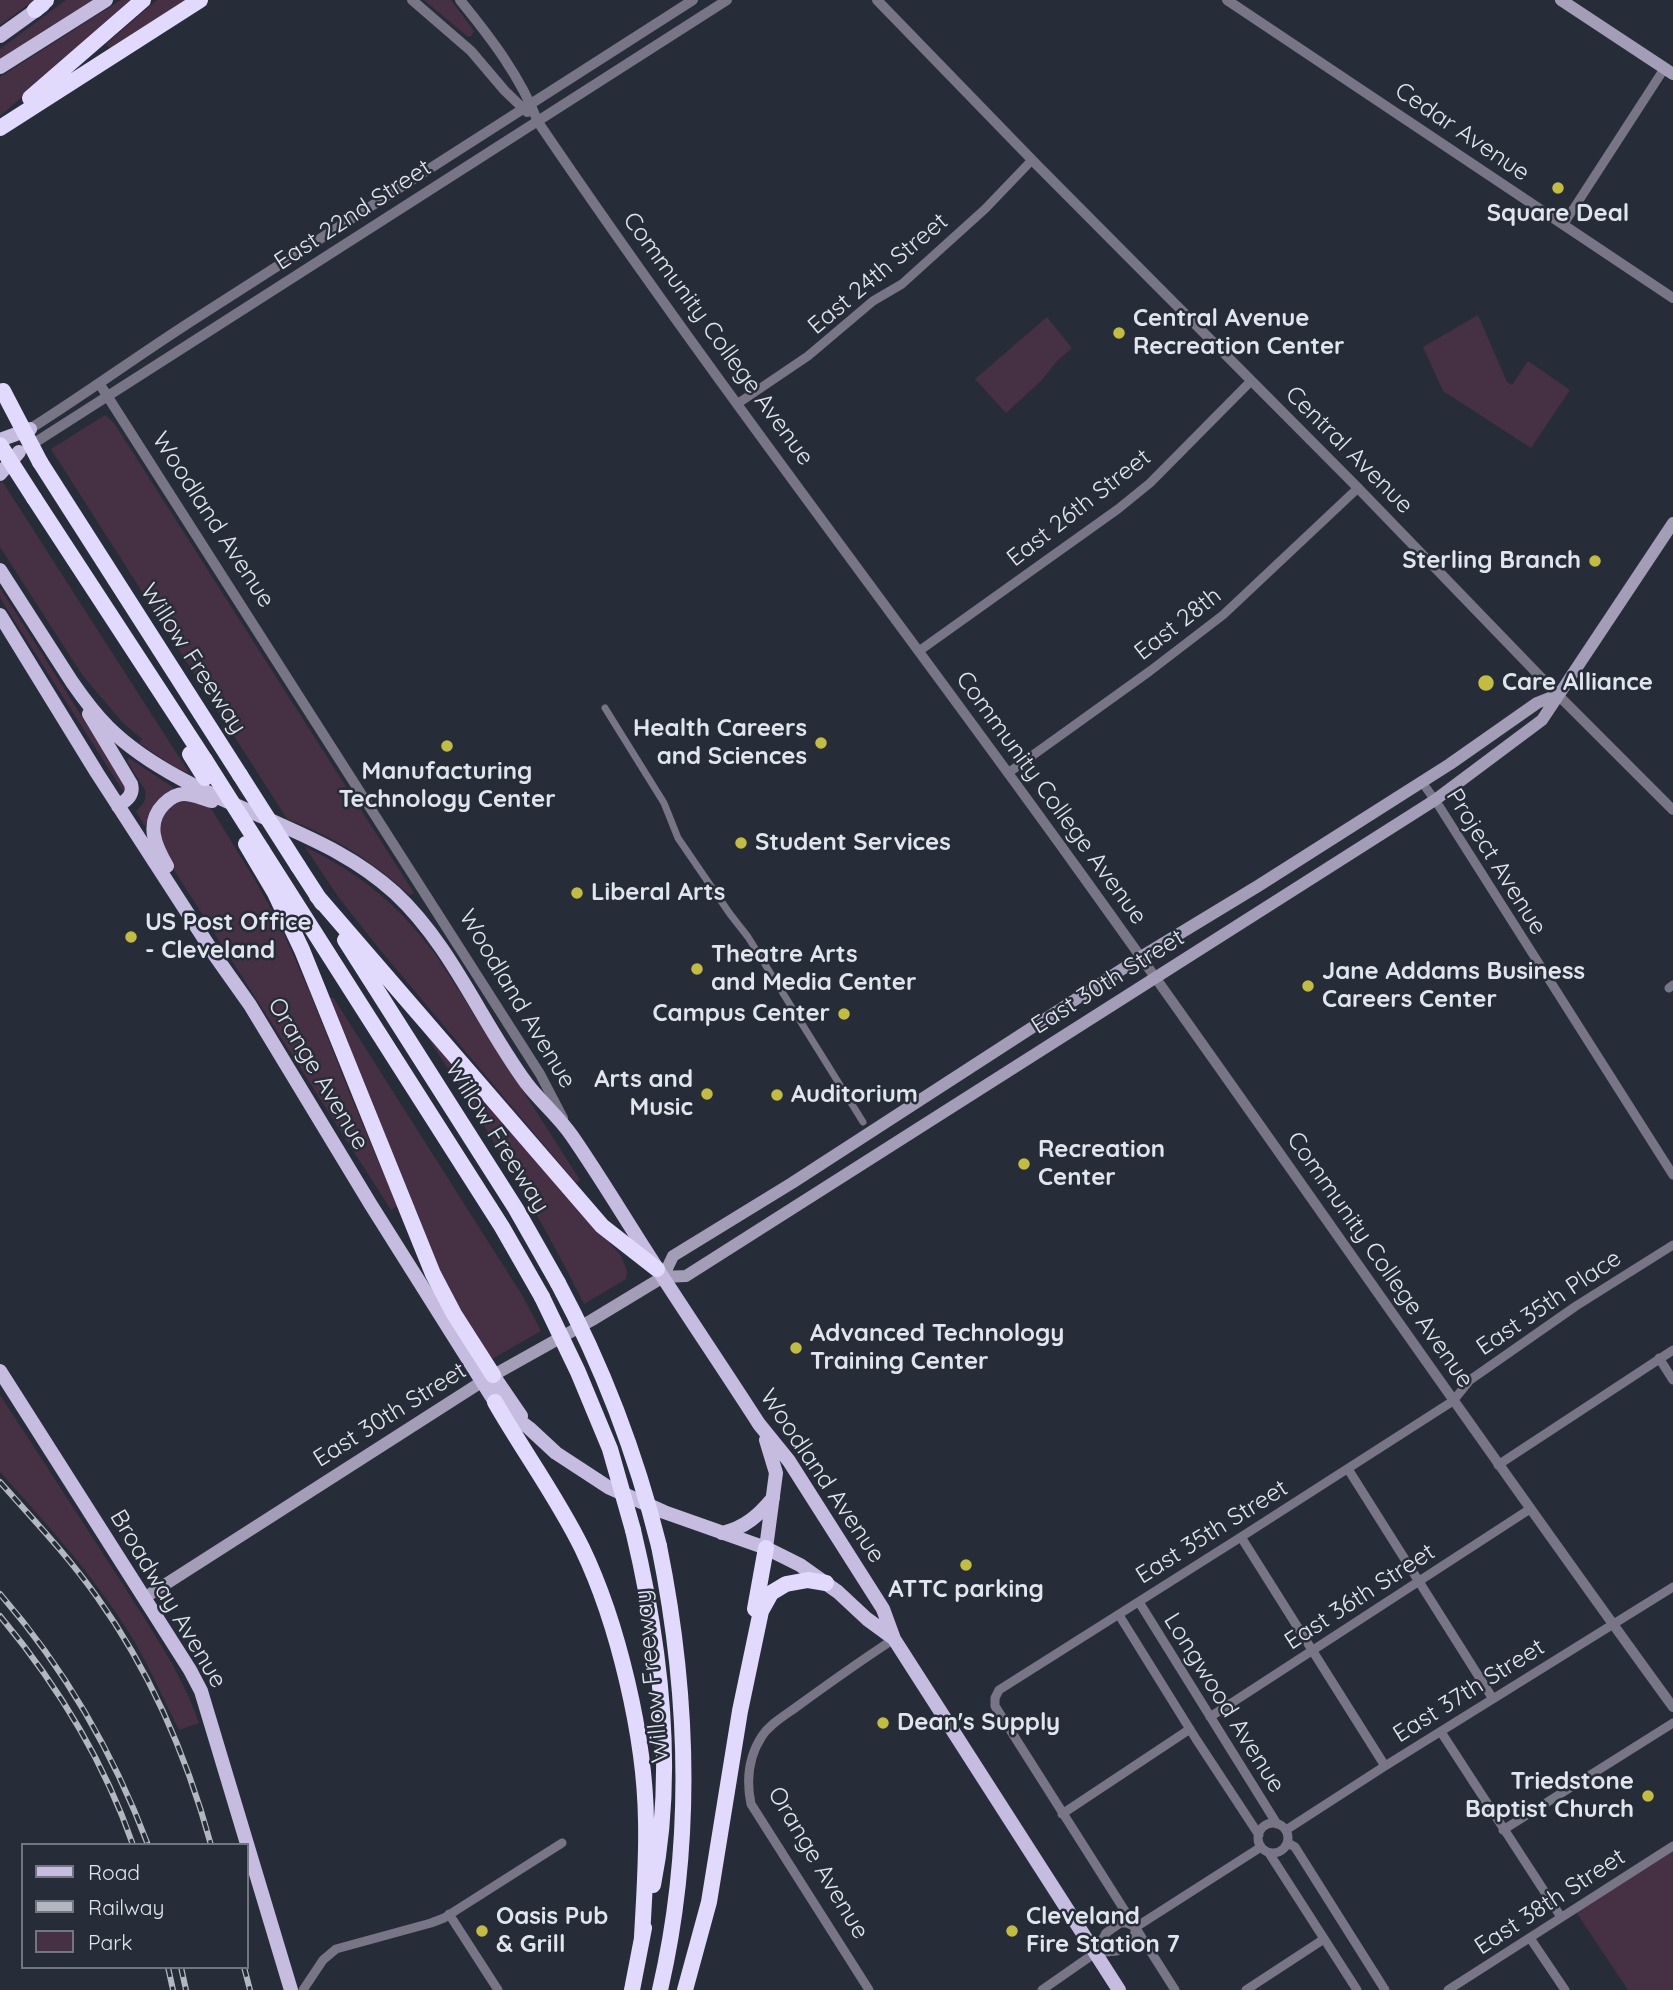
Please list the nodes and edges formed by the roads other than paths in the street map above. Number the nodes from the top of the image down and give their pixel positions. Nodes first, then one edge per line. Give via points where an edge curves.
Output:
1 (106, 0) edge
2 (143, 0) edge
3 (200, 0) edge
4 (412, 0) edge
5 (460, 0) edge
6 (693, 0) edge
7 (727, 0) edge
8 (877, 0) edge
9 (1227, 0) edge
10 (1561, 0) edge
11 (44, 3) edge
12 (0, 36) edge
13 (0, 67) edge
14 (1669, 71) edge
15 (527, 107) junction
16 (538, 122) junction
17 (0, 127) edge
18 (1032, 160) junction
19 (1563, 225) junction
20 (1673, 298) edge
21 (1251, 381) junction
22 (99, 383) junction
23 (1, 394) edge
24 (108, 397) junction
25 (737, 404) junction
26 (30, 429) joint
27 (0, 444) edge
28 (19, 452) junction
29 (0, 464) edge
30 (0, 474) edge
31 (1357, 488) junction
32 (1673, 523) edge
33 (0, 570) edge
34 (0, 615) edge
35 (919, 651) junction
36 (72, 682) junction
37 (1558, 695) junction
38 (605, 708) dead end
39 (197, 757) junction
40 (1008, 773) junction
41 (1422, 782) junction
42 (1435, 800) junction
43 (118, 806) junction
44 (1673, 810) edge
45 (262, 817) junction
46 (317, 896) junction
47 (1141, 957) junction
48 (1155, 977) junction
49 (250, 1005) junction
50 (863, 1122) dead end
51 (570, 1133) junction
52 (1673, 1175) edge
53 (1673, 1245) edge
54 (660, 1273) junction
55 (1673, 1350) edge
56 (1659, 1358) junction
57 (0, 1371) edge
58 (488, 1378) junction
59 (1673, 1380) edge
60 (1453, 1401) junction
61 (495, 1402) junction
62 (759, 1424) junction
63 (529, 1428) junction
64 (1498, 1465) junction
65 (1348, 1469) junction
66 (774, 1497) junction
67 (1530, 1509) junction
68 (722, 1532) junction
69 (1241, 1537) junction
70 (766, 1548) junction
71 (1418, 1582) junction
72 (826, 1583) junction
73 (1673, 1587) edge
74 (144, 1598) junction
75 (1139, 1602) junction
76 (1119, 1615) junction
77 (1612, 1624) junction
78 (894, 1639) junction
79 (1312, 1651) junction
80 (749, 1664) junction
81 (1493, 1699) junction
82 (1673, 1707) edge
83 (1210, 1717) junction
84 (1673, 1723) edge
85 (1190, 1729) junction
86 (1441, 1732) junction
87 (1385, 1766) junction
88 (1062, 1814) junction
89 (1277, 1824) junction
90 (1286, 1830) junction
91 (1503, 1830) junction
92 (1259, 1835) junction
93 (247, 1843) edge
94 (562, 1843) dead end
95 (1288, 1843) junction
96 (1673, 1846) edge
97 (248, 1847) edge
98 (1265, 1850) junction
99 (449, 1914) junction
100 (1561, 1917) junction
101 (1136, 1927) junction
102 (642, 1937) junction
103 (1530, 1938) junction
104 (1324, 1939) junction
105 (1095, 1953) junction
106 (291, 1990) edge
107 (303, 1990) edge
108 (498, 1990) edge
109 (632, 1990) edge
110 (660, 1990) edge
111 (685, 1990) edge
112 (869, 1990) edge
113 (1042, 1990) edge
114 (1119, 1990) edge
115 (1175, 1990) edge
116 (1245, 1990) edge
117 (1357, 1990) edge
118 (1385, 1990) edge
119 (1448, 1990) edge
120 (1565, 1990) edge

1 - 13 main road
2 - 17 highway
3 - 17 highway
4 - 15 street
5 - 15 street via 519,80
6 - 15 street, East 22nd Street
7 - 16 street, East 22nd Street
8 - 18 street, Central Avenue
9 - 19 street, Cedar Avenue
10 - 14 main road
11 - 12 main road
14 - 19 street
15 - 16 street, Community College Avenue
15 - 22 street, East 22nd Street
16 - 24 street, East 22nd Street
16 - 25 street, Community College Avenue
18 - 21 street, Central Avenue
18 - 25 street, East 24th Street via 902,284
19 - 20 street, Cedar Avenue
21 - 31 street, Central Avenue
21 - 35 street, East 26th Street via 1150,483
22 - 24 street, Woodland Avenue
22 - 26 street, East 22nd Street
23 - 46 highway, Willow Freeway, bridge
24 - 28 street, East 22nd Street
24 - 51 street, Woodland Avenue via 540,1074
25 - 35 street, Community College Avenue
26 - 27 main road
27 - 39 highway, bridge via 127,655
28 - 29 street, East 22nd Street
28 - 30 main road
31 - 37 street, Central Avenue
31 - 40 street, East 28th via 1223,615
32 - 37 main road, East 30th Street
33 - 36 main road
34 - 43 main road, Orange Avenue
35 - 40 street, Community College Avenue
36 - 43 main road via 131,783 131,796
36 - 45 main road via 110,729 133,747 191,783
37 - 41 main road, East 30th Street via 1538,703
37 - 42 main road, East 30th Street via 1542,720
37 - 44 street, Central Avenue
38 - 50 street via 665,805 678,838 748,937
39 - 58 highway, bridge via 302,950 439,1287
39 - 102 highway, Willow Freeway, bridge via 262,850 488,1204 542,1297 600,1423 633,1530 652,1622 660,1692 662,1816 659,1856
40 - 47 street, Community College Avenue
41 - 42 street, Project Avenue
41 - 47 main road, East 30th Street
42 - 48 main road, East 30th Street
42 - 52 street, Project Avenue
43 - 49 main road, Orange Avenue
45 - 49 main road via 181,794 162,807 153,828 157,848
45 - 51 main road via 350,858 398,896 426,926 527,1084
46 - 54 highway via 602,1226
46 - 110 highway, Willow Freeway, bridge via 502,1186 576,1315 639,1471 673,1618 682,1700 683,1826 676,1909
47 - 48 street, Community College Avenue
47 - 54 main road, East 30th Street via 673,1256
48 - 54 main road, East 30th Street via 686,1276
48 - 60 street, Community College Avenue
49 - 58 main road, Orange Avenue via 371,1205
51 - 54 main road, Woodland Avenue
53 - 60 street, East 35th Place via 1470,1380
54 - 58 main road, East 30th Street via 592,1321
54 - 62 main road, Woodland Avenue
55 - 56 street
56 - 59 street
56 - 64 street
57 - 74 main road, Broadway Avenue
58 - 61 main road, Woodland Avenue
58 - 63 main road
58 - 74 main road, East 30th Street
60 - 64 street, Community College Avenue
60 - 65 street, East 35th Street
61 - 63 main road, Woodland Avenue
61 - 102 highway via 582,1549 605,1605 622,1666 644,1779
62 - 66 main road via 774,1464
62 - 78 main road, Woodland Avenue via 789,1461 883,1609
63 - 68 main road, Woodland Avenue via 556,1453 608,1487
64 - 67 street, Community College Avenue
65 - 69 street, East 35th Street
65 - 71 street
66 - 68 main road via 750,1521
66 - 70 main road
67 - 71 street, East 36th Street
67 - 77 street, Community College Avenue
68 - 70 main road, Woodland Avenue
69 - 75 street, East 35th Street
69 - 79 street
70 - 72 main road, Woodland Avenue
70 - 80 highway
71 - 79 street, East 36th Street
71 - 81 street
72 - 78 main road, Woodland Avenue
72 - 80 highway via 792,1582 771,1593 761,1611
73 - 77 street, East 37th Street
74 - 93 main road, Broadway Avenue via 203,1697
75 - 76 street, East 35th Street
75 - 83 street, Longwood Avenue
76 - 85 street, Longwood Avenue
76 - 88 street, East 35th Street via 999,1690 995,1698 995,1706
77 - 81 street, East 37th Street
77 - 82 street, Community College Avenue
78 - 105 main road, Woodland Avenue
78 - 112 street, Orange Avenue via 853,1664 763,1734 751,1761 748,1791 751,1804
79 - 83 street, East 36th Street
79 - 87 street
80 - 111 highway via 714,1879
81 - 86 street, East 37th Street
83 - 89 street, Longwood Avenue
84 - 91 street
85 - 88 street
85 - 92 street, Longwood Avenue
86 - 87 street, East 37th Street
86 - 91 street
87 - 90 street, East 37th Street
88 - 101 street
89 - 90 street
89 - 92 street via 1263,1827
90 - 95 street
91 - 100 street
92 - 98 street
94 - 99 street
95 - 98 street via 1274,1853
95 - 118 street via 1295,1847
96 - 100 street, East 38th Street
97 - 106 main road, Broadway Avenue
98 - 101 street
98 - 104 street
99 - 107 street via 336,1949
99 - 108 street
100 - 103 street, East 38th Street
101 - 105 street via 1133,1941 1117,1951
101 - 105 street via 1120,1923 1106,1933
101 - 115 street
102 - 109 highway, Willow Freeway
103 - 119 street, East 38th Street
103 - 120 street
104 - 116 street
104 - 117 street
105 - 113 street
105 - 114 main road, Woodland Avenue

